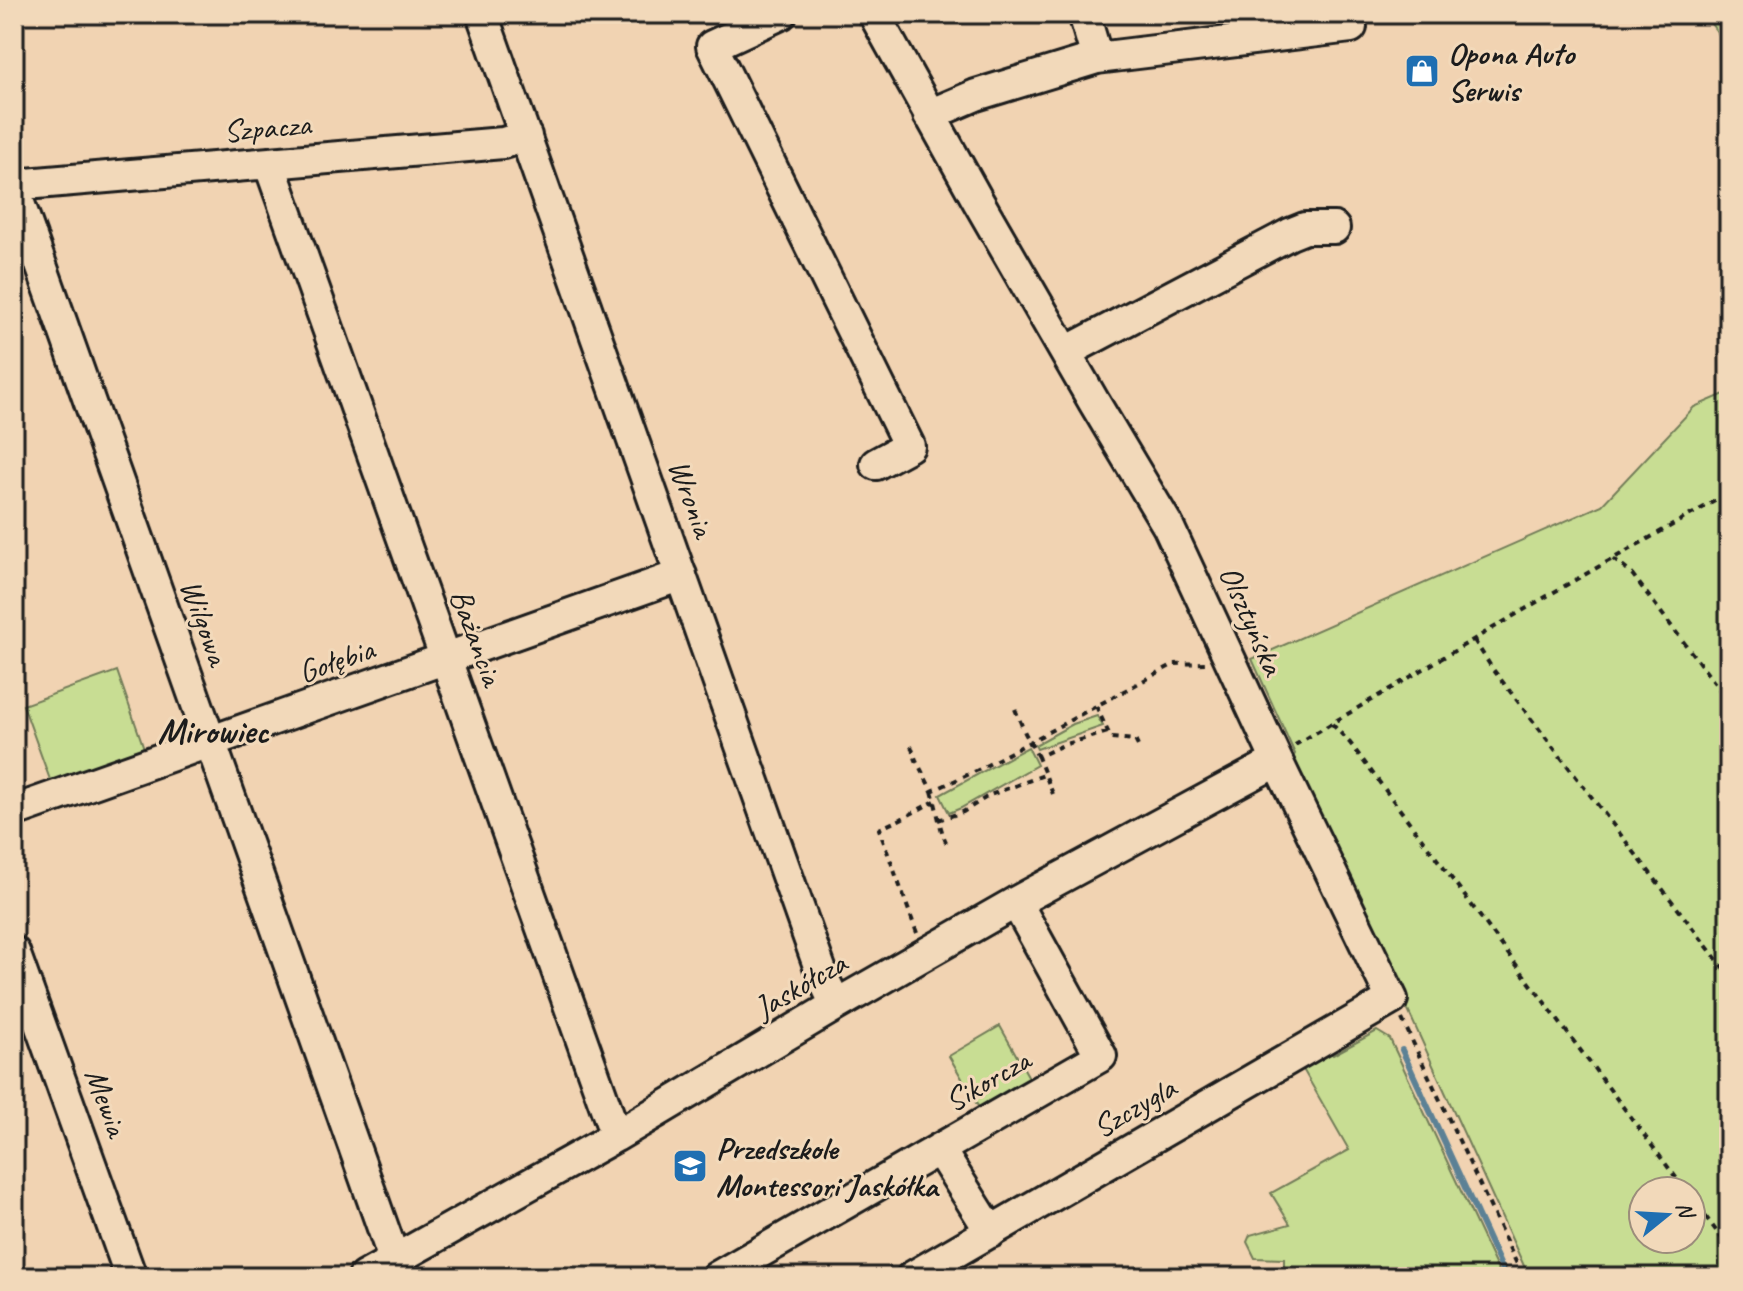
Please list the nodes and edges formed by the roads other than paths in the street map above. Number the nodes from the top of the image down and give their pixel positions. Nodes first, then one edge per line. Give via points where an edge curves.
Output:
1 (482, 14) edge
2 (781, 14) edge
3 (874, 14) edge
4 (1084, 14) edge
5 (1348, 14) edge
6 (1097, 58) junction
7 (929, 115) junction
8 (526, 136) junction
9 (269, 163) junction
10 (14, 187) edge
11 (1334, 228) dead end
12 (1066, 352) junction
13 (876, 464) dead end
14 (681, 575) junction
15 (446, 659) junction
16 (210, 742) junction
17 (1284, 754) junction
18 (14, 811) edge
19 (1016, 902) junction
20 (14, 952) edge
21 (1392, 999) joint
22 (836, 1005) junction
23 (616, 1136) junction
24 (939, 1149) junction
25 (991, 1232) junction
26 (394, 1259) junction
27 (131, 1277) edge
28 (364, 1277) edge
29 (717, 1277) edge
30 (912, 1277) edge

1 - 8 street, Wronia
2 - 13 street via 712,46 909,446
3 - 7 street, Olsztyńska
4 - 6 street
5 - 6 street via 1351,27
6 - 7 street
7 - 12 street, Olsztyńska
8 - 9 street, Szpacza via 503,143
8 - 14 street, Wronia
9 - 10 street, Szpacza
9 - 15 street, Bażancia
10 - 16 street, Wilgowa
11 - 12 street via 1290,234
12 - 17 street, Olsztyńska via 1168,526
14 - 15 street, Gołębia
14 - 22 street, Wronia
15 - 16 street, Gołębia
15 - 23 street, Bażancia
16 - 18 street, Gołębia
16 - 26 street, Wilgowa
17 - 19 street, Jaskółcza
17 - 21 street, Olsztyńska
19 - 22 street, Jaskółcza
19 - 24 street, Sikorcza via 1101,1056
20 - 27 street, Mewia
21 - 25 street, Szczygla
22 - 23 street, Jaskółcza
23 - 26 street, Jaskółcza
24 - 25 street
24 - 29 street, Sikorcza
25 - 30 street, Szczygla
26 - 28 street, Jaskółcza

